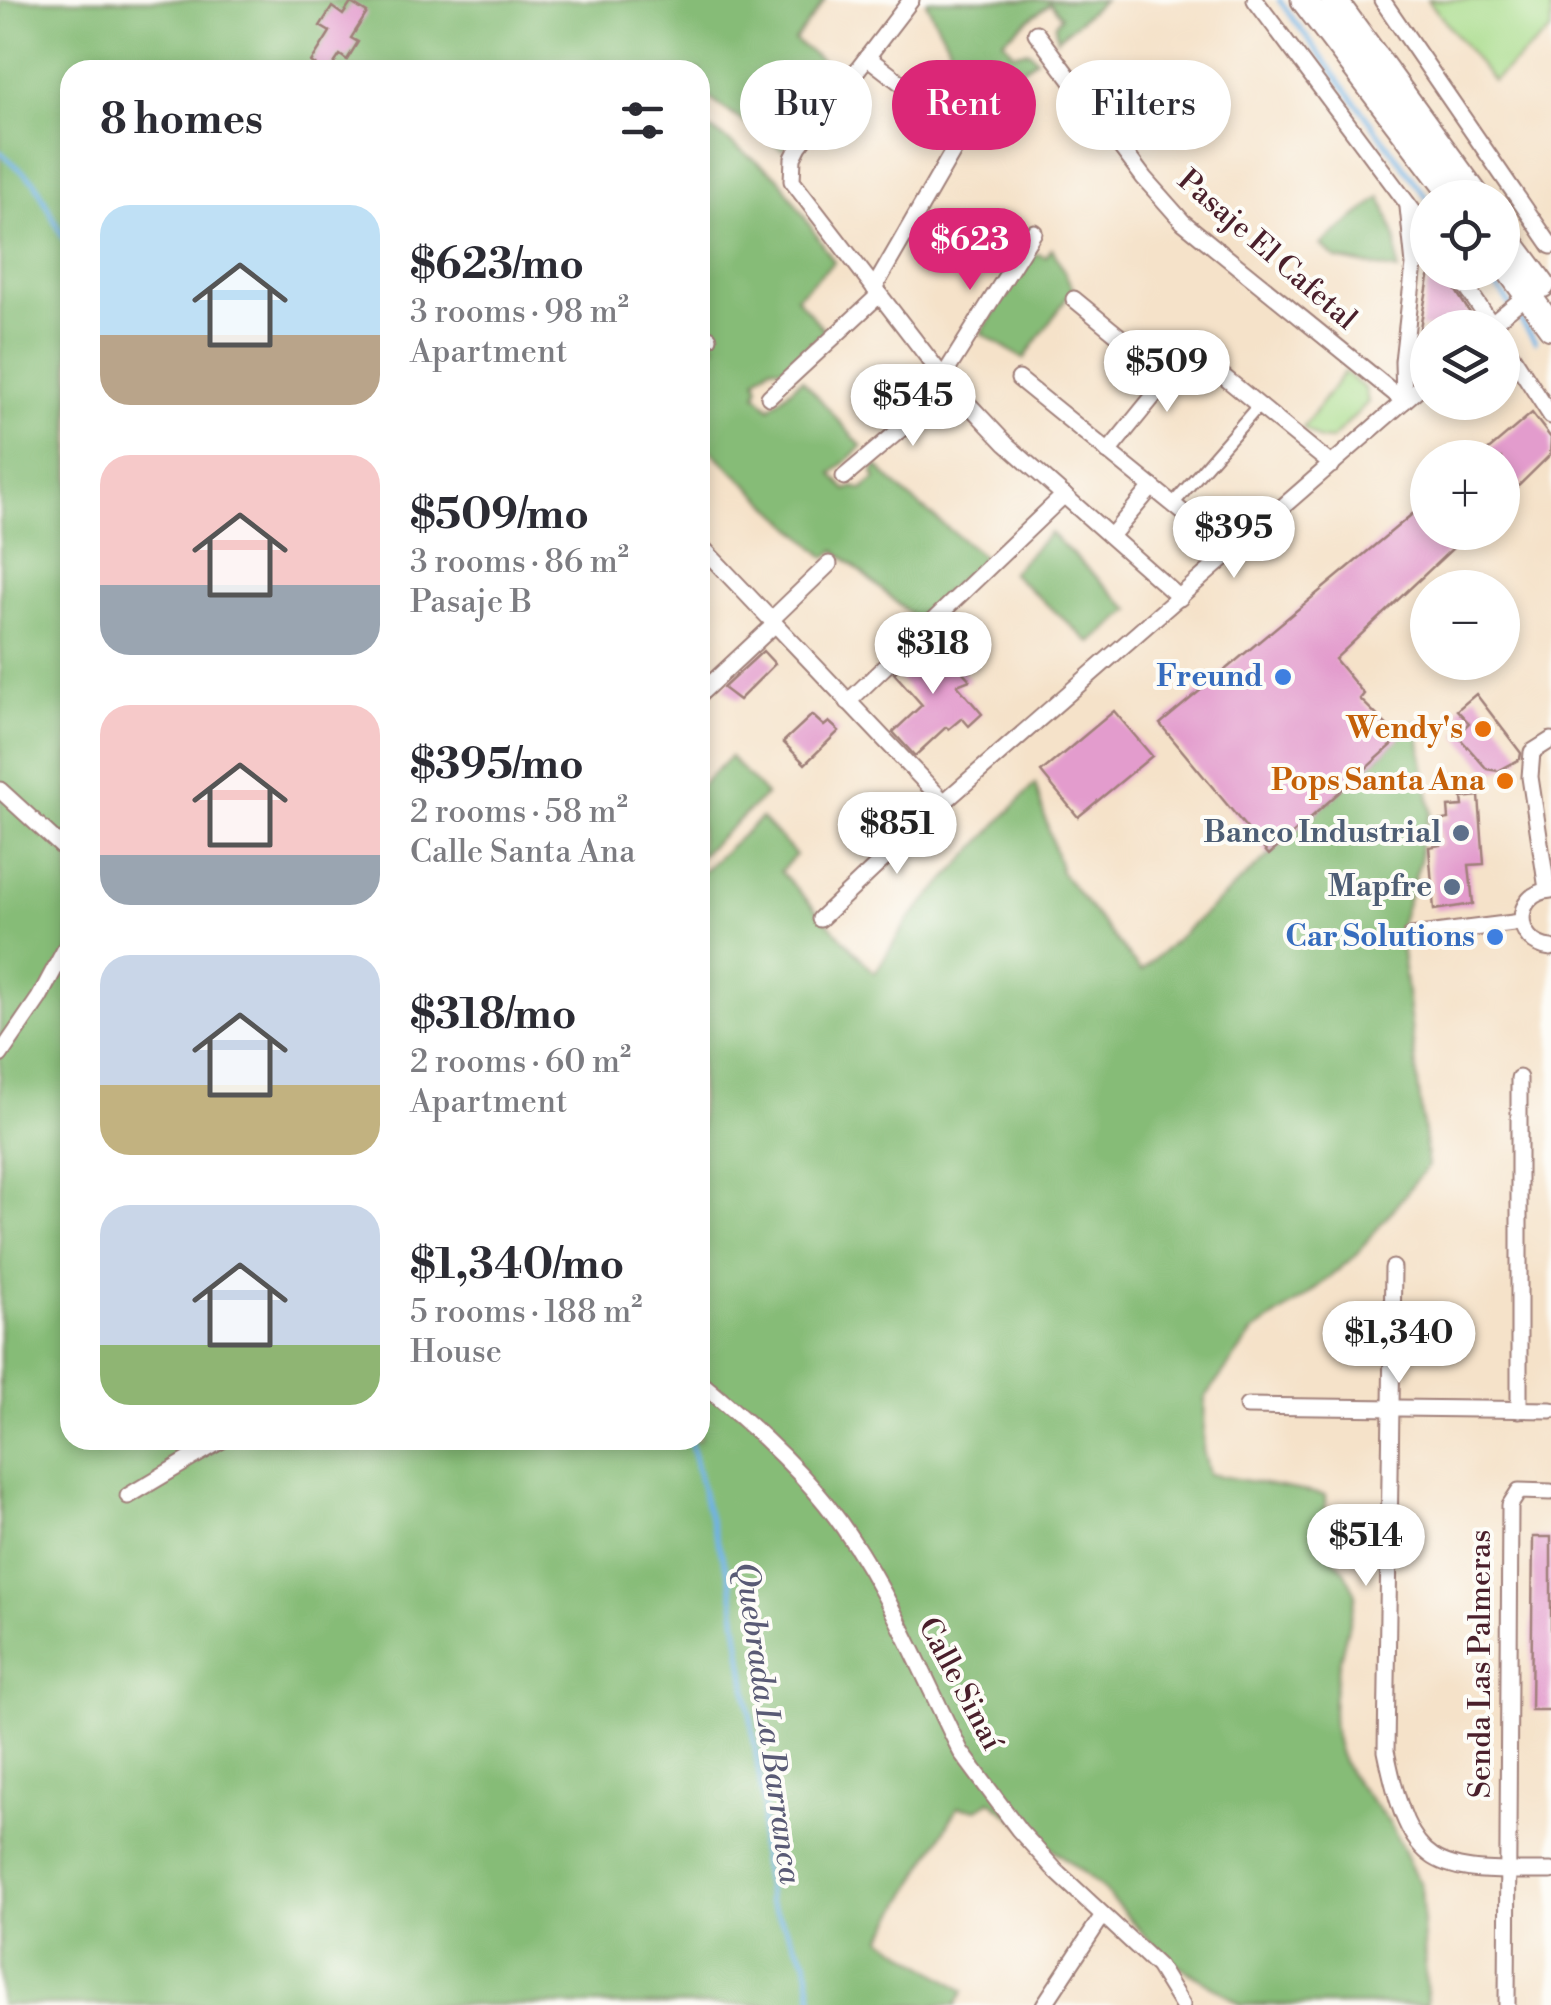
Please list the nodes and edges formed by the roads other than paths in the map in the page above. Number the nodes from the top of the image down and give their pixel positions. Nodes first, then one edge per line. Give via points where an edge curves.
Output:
1 (911, 0) edge
2 (1255, 0) edge
3 (1304, 0) edge
4 (1334, 0) edge
5 (1382, 0) edge
6 (1036, 32) dead end
7 (867, 58) junction
8 (892, 77) edge
9 (954, 150) edge
10 (1440, 180) edge
11 (1465, 180) edge
12 (1408, 203) junction
13 (1410, 206) edge
14 (1034, 232) dead end
15 (1551, 246) edge
16 (1520, 261) edge
17 (1520, 277) edge
18 (876, 292) junction
19 (1540, 295) edge
20 (1074, 298) dead end
21 (1516, 310) edge
22 (1551, 328) edge
23 (1520, 368) edge
24 (1169, 377) junction
25 (1018, 379) dead end
26 (948, 381) junction
27 (1410, 396) edge
28 (769, 398) dead end
29 (1404, 401) junction
30 (1259, 406) junction
31 (1551, 416) edge
32 (1108, 452) junction
33 (1332, 465) junction
34 (844, 478) dead end
35 (1152, 488) junction
36 (1064, 496) junction
37 (1173, 504) junction
38 (1206, 531) dead end
39 (1111, 536) junction
40 (710, 556) edge
41 (829, 564) dead end
42 (1180, 598) junction
43 (773, 622) junction
44 (710, 684) edge
45 (848, 702) junction
46 (1551, 740) edge
47 (0, 790) edge
48 (944, 802) junction
49 (60, 845) edge
50 (1549, 889) edge
51 (820, 918) dead end
52 (1521, 922) junction
53 (1412, 936) dead end
54 (1551, 948) edge
55 (60, 959) edge
56 (0, 1055) edge
57 (1519, 1078) dead end
58 (1393, 1268) dead end
59 (710, 1390) edge
60 (1247, 1406) dead end
61 (1391, 1408) junction
62 (1519, 1410) junction
63 (1551, 1410) edge
64 (205, 1450) edge
65 (1551, 1492) edge
66 (128, 1496) dead end
67 (1551, 1871) edge
68 (1507, 1872) junction
69 (1103, 1915) junction
70 (1044, 2005) edge
71 (1182, 2005) edge
72 (1507, 2005) edge

1 - 7 street
2 - 12 street
3 - 10 highway
4 - 11 highway
5 - 15 street
6 - 29 street, Pasaje El Cafetal via 1184,222
7 - 8 street
7 - 18 street via 800,146 791,171 798,191
9 - 18 street
12 - 13 street
12 - 29 street via 1414,265
14 - 26 street
16 - 19 highway
17 - 19 highway
18 - 26 street
18 - 28 street
19 - 21 street
19 - 22 highway
20 - 24 street
23 - 31 street
24 - 30 street via 1191,350
24 - 32 street
25 - 32 street
26 - 34 street
26 - 36 street
27 - 29 street
29 - 33 street
30 - 33 street
30 - 37 street
32 - 35 street
33 - 42 street
35 - 37 street
35 - 39 street
36 - 39 street
36 - 45 street
37 - 38 street
39 - 42 street
40 - 43 street
41 - 43 street
42 - 48 street
43 - 44 street
43 - 45 street
45 - 48 street
46 - 50 street via 1532,752 1530,777
47 - 49 street
48 - 51 street
50 - 52 street via 1526,903
52 - 53 street
52 - 54 street via 1529,940
55 - 56 street
57 - 62 street
58 - 61 street
59 - 69 street, Calle Sinaí via 825,1502 876,1582 961,1752 1019,1830
60 - 61 street
61 - 62 street
61 - 68 street via 1386,1750 1396,1801 1425,1853 1448,1867
62 - 63 street
64 - 66 street
65 - 68 street, Senda Las Palmeras via 1520,1492 1510,1504
67 - 68 street
68 - 72 street
69 - 70 street
69 - 71 street, Calle Sinaí via 1158,1966

